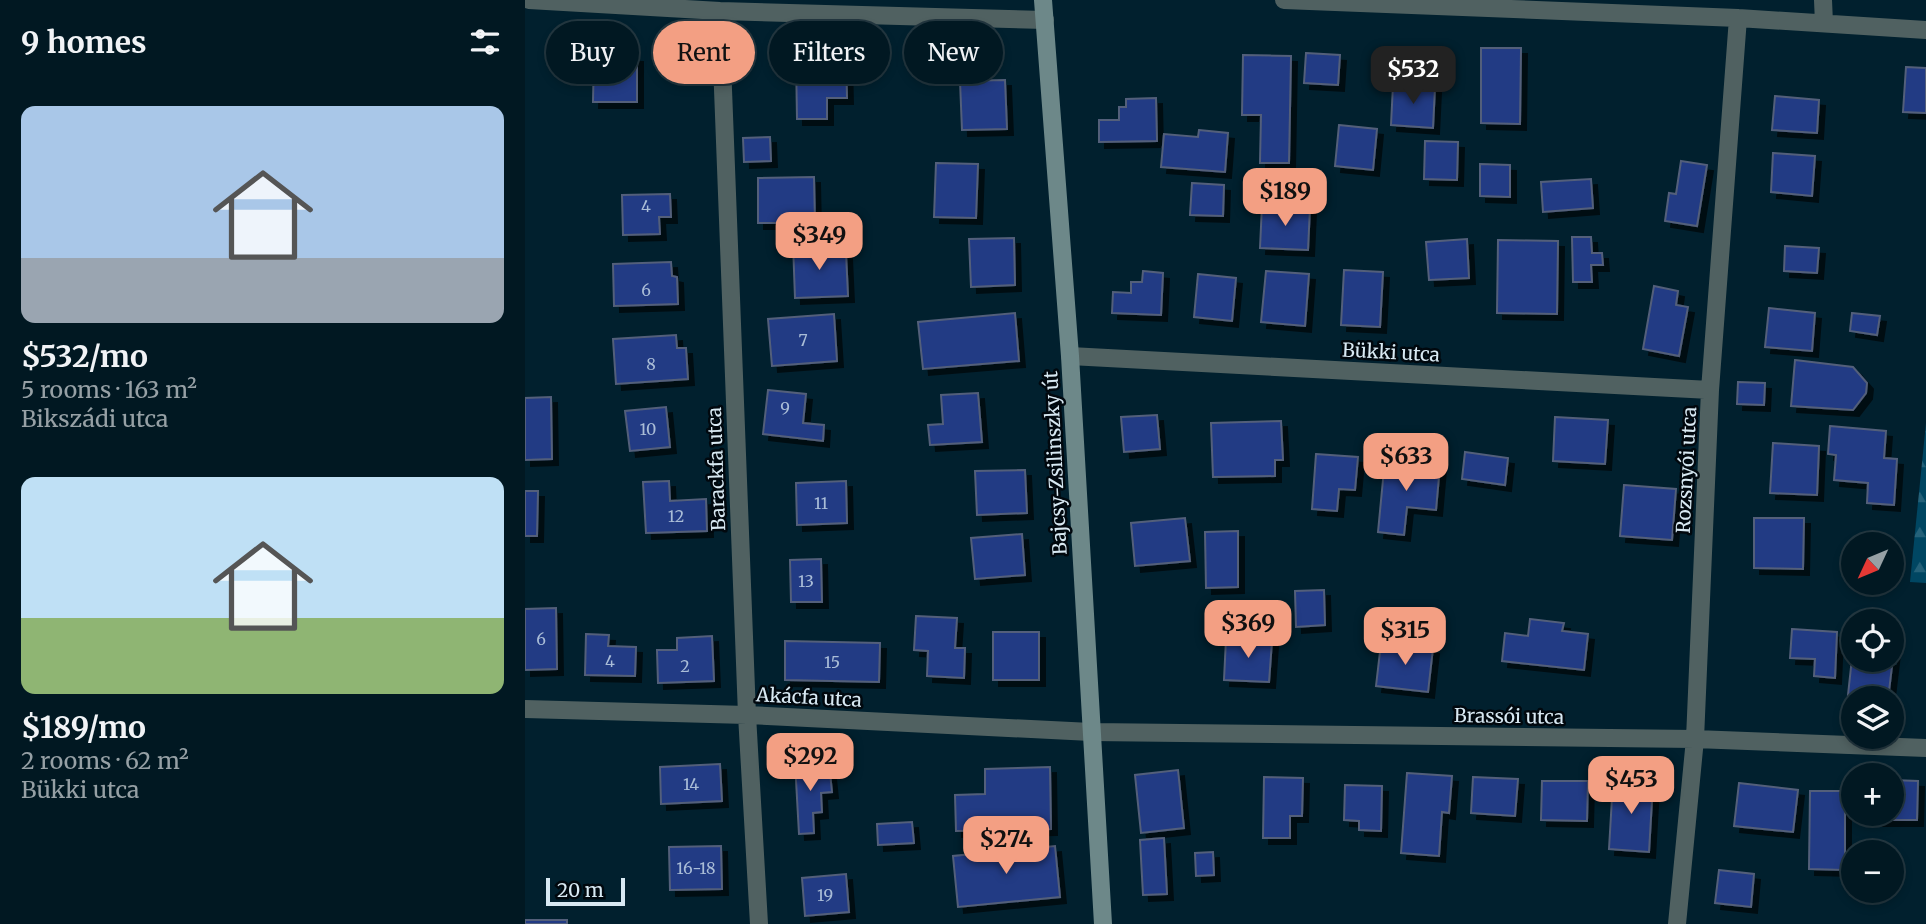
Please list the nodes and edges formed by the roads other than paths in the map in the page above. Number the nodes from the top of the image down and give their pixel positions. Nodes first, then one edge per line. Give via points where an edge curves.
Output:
1 (530, 0) edge
2 (1043, 0) edge
3 (1284, 0) edge
4 (1823, 0) edge
5 (1469, 4) edge
6 (769, 6) edge
7 (720, 11) junction
8 (1738, 18) junction
9 (1045, 20) junction
10 (1824, 23) junction
11 (1926, 30) edge
12 (1070, 356) junction
13 (1710, 390) junction
14 (525, 709) edge
15 (747, 715) junction
16 (1091, 732) junction
17 (1695, 739) junction
18 (1926, 748) edge
19 (759, 924) edge
20 (1103, 924) edge
21 (1678, 924) edge

1 - 7 street
2 - 9 main road, Bajcsy-Zsilinszky út
3 - 5 street
4 - 10 street
5 - 8 street
6 - 7 street
6 - 9 street
7 - 15 street, Barackfa utca
8 - 10 street
8 - 13 street, Rozsnyói utca
9 - 12 main road, Bajcsy-Zsilinszky út
10 - 11 street
12 - 13 street, Bükki utca
12 - 16 main road, Bajcsy-Zsilinszky út
13 - 17 street, Rozsnyói utca
14 - 15 street, Akácfa utca
15 - 16 street, Akácfa utca
15 - 19 street, Barackfa utca
16 - 17 street, Brassói utca
16 - 20 main road, Bajcsy-Zsilinszky út
17 - 18 street, Brassói utca
17 - 21 street, Rozsnyói utca

